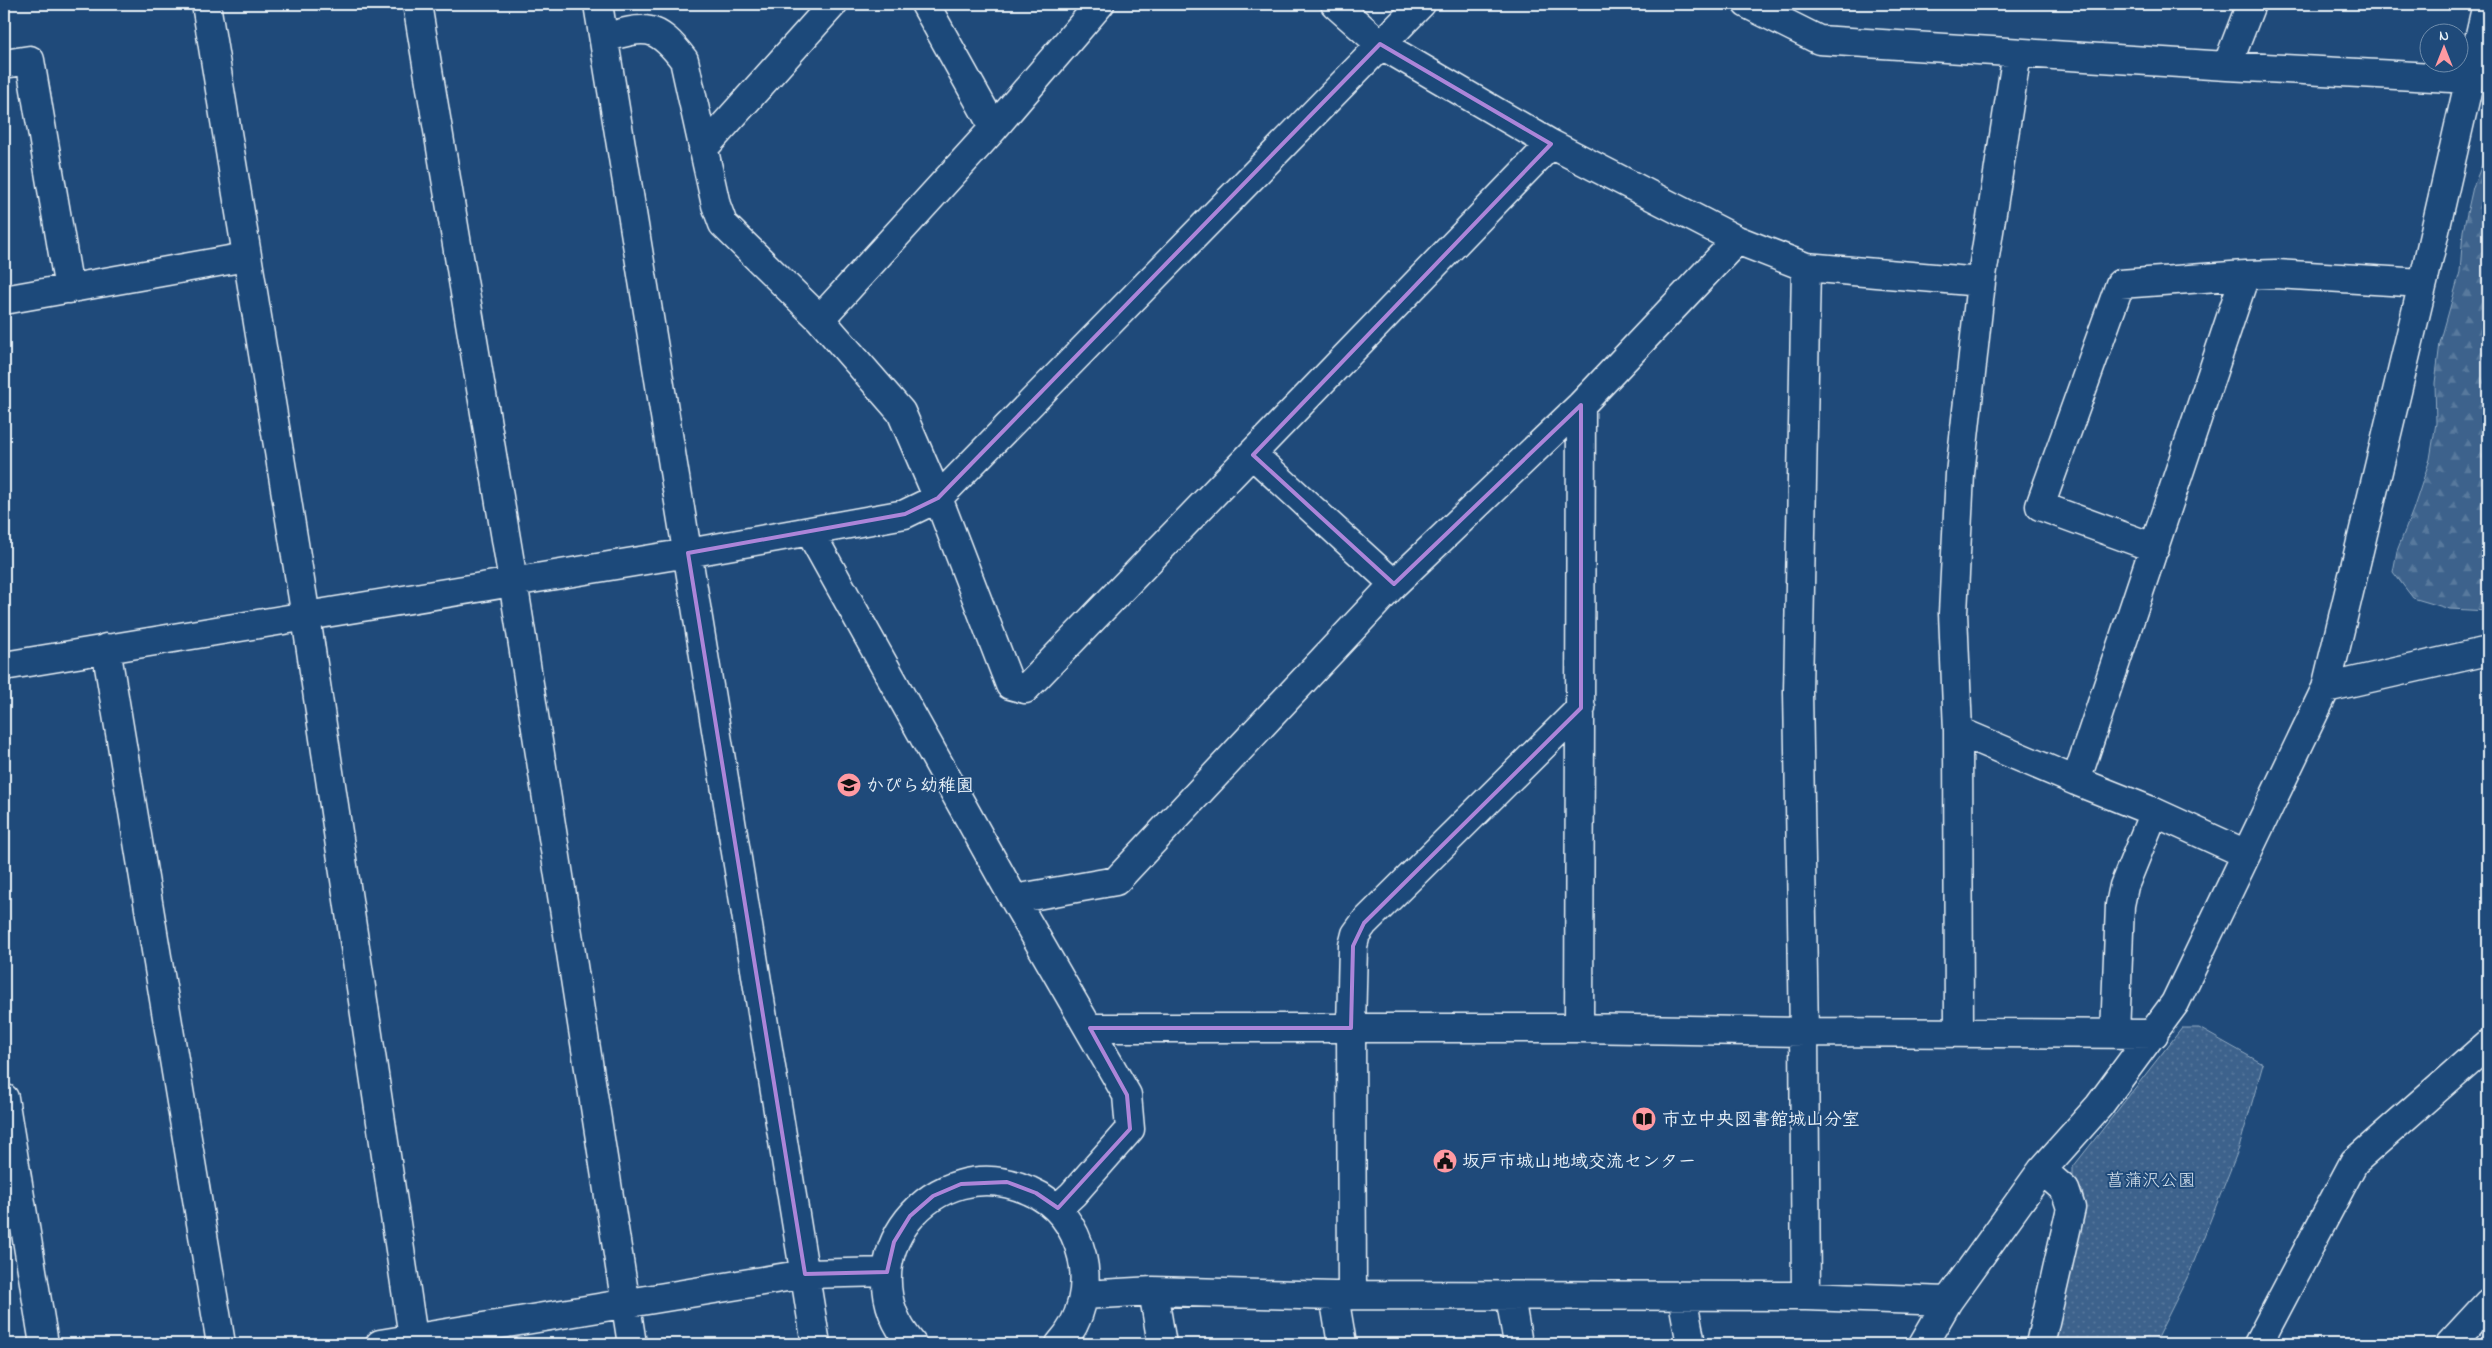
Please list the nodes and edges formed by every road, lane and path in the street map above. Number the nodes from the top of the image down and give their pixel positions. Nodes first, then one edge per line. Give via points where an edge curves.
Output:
1 (206, 4) edge
2 (417, 4) edge
3 (598, 4) edge
4 (833, 4) edge
5 (926, 4) edge
6 (1100, 4) edge
7 (1334, 4) edge
8 (1421, 4) edge
9 (1747, 4) edge
10 (2251, 4) edge
11 (2487, 4) edge
12 (604, 38) junction
13 (1380, 44) junction
14 (2017, 54) junction
15 (4, 64) edge
16 (2227, 66) junction
17 (2470, 79) junction
18 (994, 128) junction
19 (1551, 144) junction
20 (703, 149) junction
21 (1738, 240) junction
22 (246, 257) junction
23 (1806, 267) junction
24 (2245, 275) junction
25 (1981, 282) junction
26 (2424, 283) junction
27 (69, 289) junction
28 (4, 300) edge
29 (820, 319) junction
30 (1581, 405) junction
31 (1253, 455) junction
32 (938, 498) junction
33 (810, 532) junction
34 (2155, 548) junction
35 (688, 553) junction
36 (513, 580) junction
37 (1394, 584) junction
38 (306, 617) junction
39 (106, 648) junction
40 (2488, 651) edge
41 (4, 666) edge
42 (2326, 688) junction
43 (1581, 708) junction
44 (1958, 731) junction
45 (2076, 781) junction
46 (2154, 812) junction
47 (2246, 854) junction
48 (1014, 899) junction
49 (1090, 1028) junction
50 (1351, 1028) junction
51 (1579, 1028) junction
52 (1804, 1032) junction
53 (1959, 1032) junction
54 (2115, 1034) junction
55 (2154, 1034) junction
56 (2488, 1044) edge
57 (4, 1098) edge
58 (2042, 1170) junction
59 (1058, 1208) junction
60 (887, 1272) junction
61 (805, 1274) junction
62 (1153, 1291) junction
63 (1084, 1295) junction
64 (1343, 1296) junction
65 (1510, 1296) junction
66 (1682, 1296) junction
67 (1806, 1296) junction
68 (1948, 1301) junction
69 (2488, 1303) edge
70 (625, 1304) junction
71 (414, 1341) edge
72 (44, 1344) edge
73 (221, 1344) edge
74 (380, 1344) edge
75 (632, 1344) edge
76 (816, 1344) edge
77 (912, 1344) edge
78 (1060, 1344) edge
79 (1162, 1344) edge
80 (1342, 1344) edge
81 (1518, 1344) edge
82 (1690, 1344) edge
83 (1923, 1344) edge
84 (2040, 1344) edge
85 (2258, 1344) edge
86 (2450, 1344) edge

1 - 22 street
2 - 36 street
3 - 12 street
4 - 20 street
5 - 18 street
6 - 18 street
7 - 13 street
8 - 13 street
9 - 14 street via 1819,40
10 - 16 street
11 - 17 street
12 - 20 street via 636,29 654,32 669,41 684,60
12 - 35 street
13 - 19 street
13 - 32 street
14 - 16 street
14 - 25 street
15 - 27 street via 30,60
16 - 17 street
17 - 26 street
18 - 29 street
19 - 21 street
19 - 31 street
20 - 29 street via 723,224
21 - 23 street
21 - 30 street
22 - 27 street
22 - 38 street
23 - 25 street
23 - 52 street via 1798,692
24 - 26 street
24 - 34 street
24 - 34 street via 2120,284 2040,506
25 - 44 street via 1960,474 1953,613
26 - 42 street
27 - 28 street
29 - 32 street via 898,407
30 - 37 street
30 - 43 street
31 - 32 street via 1025,690 1010,685
31 - 37 street
32 - 33 street via 905,514
33 - 35 street
33 - 48 street
34 - 45 street
35 - 36 street
35 - 61 street
36 - 38 street
36 - 70 street
37 - 48 street via 1116,882
38 - 39 street
38 - 71 street
39 - 41 street
39 - 73 street
40 - 42 street
42 - 47 street
43 - 50 street via 1356,934
43 - 51 street
44 - 45 street
44 - 53 street
45 - 46 street
46 - 47 street
46 - 54 street via 2124,886 2120,905
47 - 55 street via 2175,1003
48 - 49 street
49 - 50 street
49 - 59 street via 1128,1095 1130,1129
50 - 51 street
50 - 64 street
51 - 52 street
52 - 53 street
52 - 67 street
53 - 54 street
54 - 55 street
55 - 58 street via 2099,1106
56 - 85 street via 2354,1162
57 - 72 street
58 - 68 street
58 - 84 street via 2065,1190 2071,1208
59 - 60 street via 1036,1193 1007,1182 976,1181 947,1189 920,1205 901,1228
59 - 63 street via 1079,1244 1085,1269
60 - 61 street
60 - 77 street via 892,1310
61 - 70 street
61 - 76 street
62 - 63 street
62 - 64 street
62 - 79 street
63 - 78 street via 1074,1325
64 - 65 street
64 - 80 street
65 - 66 street
65 - 81 street
66 - 67 street
66 - 82 street
67 - 68 street
68 - 83 street
69 - 86 street
70 - 71 street
70 - 75 street
71 - 74 street

